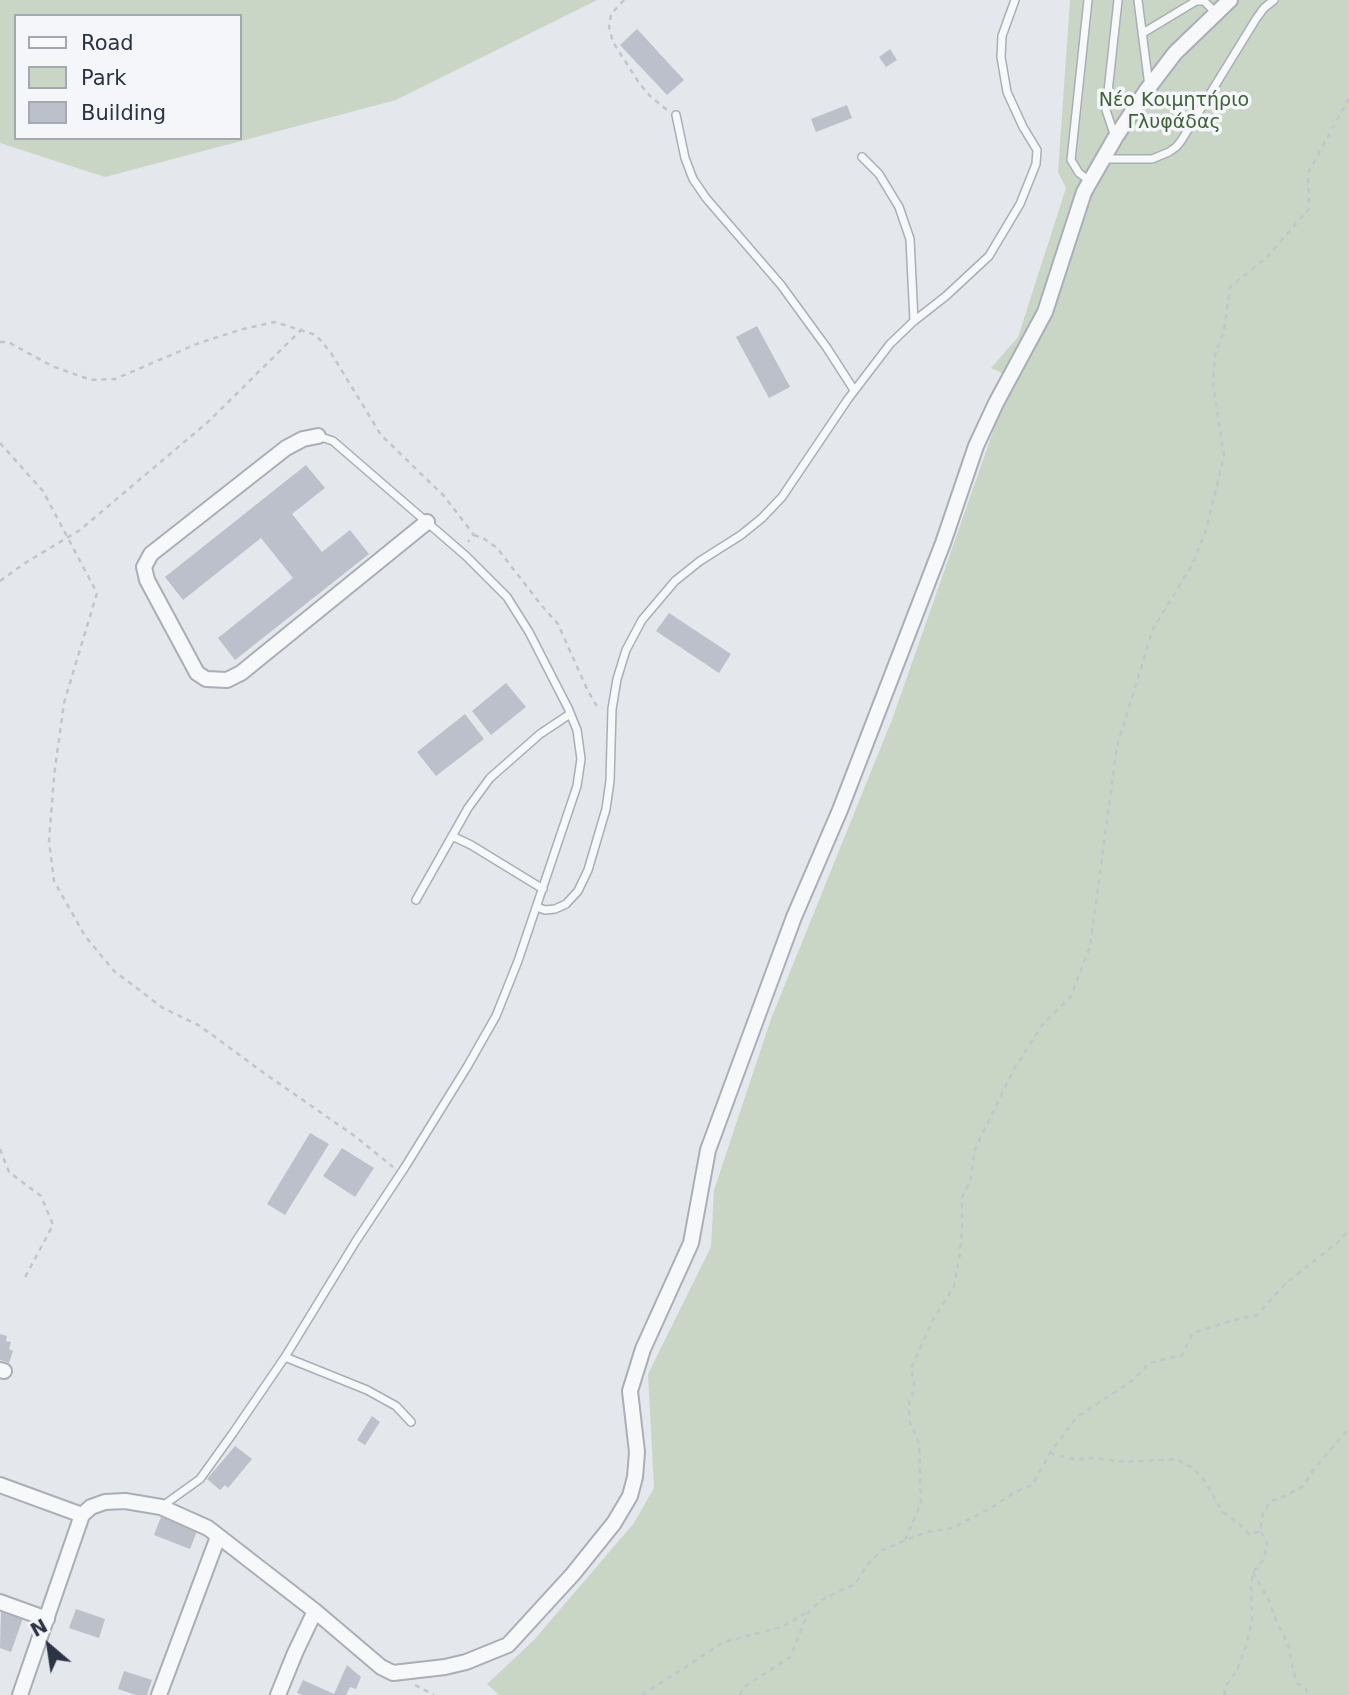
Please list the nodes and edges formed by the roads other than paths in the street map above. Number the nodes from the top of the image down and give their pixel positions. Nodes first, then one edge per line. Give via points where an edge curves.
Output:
1 (1015, 0) edge
2 (1088, 0) edge
3 (1118, 0) edge
4 (1138, 0) edge
5 (1230, 0) edge
6 (1274, 0) edge
7 (1216, 13) junction
8 (1143, 33) junction
9 (1149, 87) junction
10 (676, 115) road end
11 (1115, 138) junction
12 (862, 157) dead end
13 (1103, 159) junction
14 (1090, 181) junction
15 (914, 321) junction
16 (855, 390) junction
17 (318, 436) joint
18 (427, 522) junction
19 (570, 714) junction
20 (452, 836) junction
21 (542, 889) junction
22 (416, 900) dead end
23 (537, 906) junction
24 (285, 1357) junction
25 (411, 1422) dead end
26 (0, 1485) edge
27 (161, 1507) junction
28 (82, 1515) junction
29 (218, 1537) junction
30 (0, 1602) edge
31 (315, 1611) junction
32 (47, 1619) junction
33 (20, 1695) edge
34 (159, 1695) edge
35 (278, 1695) edge

1 - 15 lane via 1002,36 1001,57 1007,92 1037,150 1036,164 1020,204 989,256
2 - 14 lane via 1071,160
3 - 11 lane via 1106,110
4 - 8 lane
5 - 7 street
6 - 13 lane via 1256,19 1176,147 1152,159
7 - 8 lane via 1204,1 1196,1
7 - 9 street via 1175,53
8 - 9 lane
9 - 11 street
10 - 16 lane via 693,179 781,285
11 - 13 street
12 - 15 lane via 899,207 910,239
13 - 14 street
14 - 31 street via 1045,312 976,446 708,1150 691,1243 643,1349 630,1391 637,1452 630,1496 573,1574 508,1645 486,1655 445,1667 393,1673
15 - 16 lane
16 - 23 lane via 782,497 741,535 675,581 642,620 617,679 606,809 589,870 566,904 545,910
17 - 18 lane via 333,441
17 - 18 street via 286,448 151,554 144,567 146,580 197,673 206,679 227,680 241,673
18 - 19 lane via 507,597
19 - 20 lane via 490,778
19 - 21 lane via 577,730 578,786
20 - 21 lane
20 - 22 lane
21 - 23 lane
23 - 24 lane via 496,1016
24 - 25 lane via 367,1390 396,1406
24 - 27 lane via 200,1479
26 - 28 street
27 - 28 street via 105,1502
27 - 29 street
28 - 32 street
29 - 31 street
29 - 34 street
30 - 32 street
31 - 35 street
32 - 33 street

